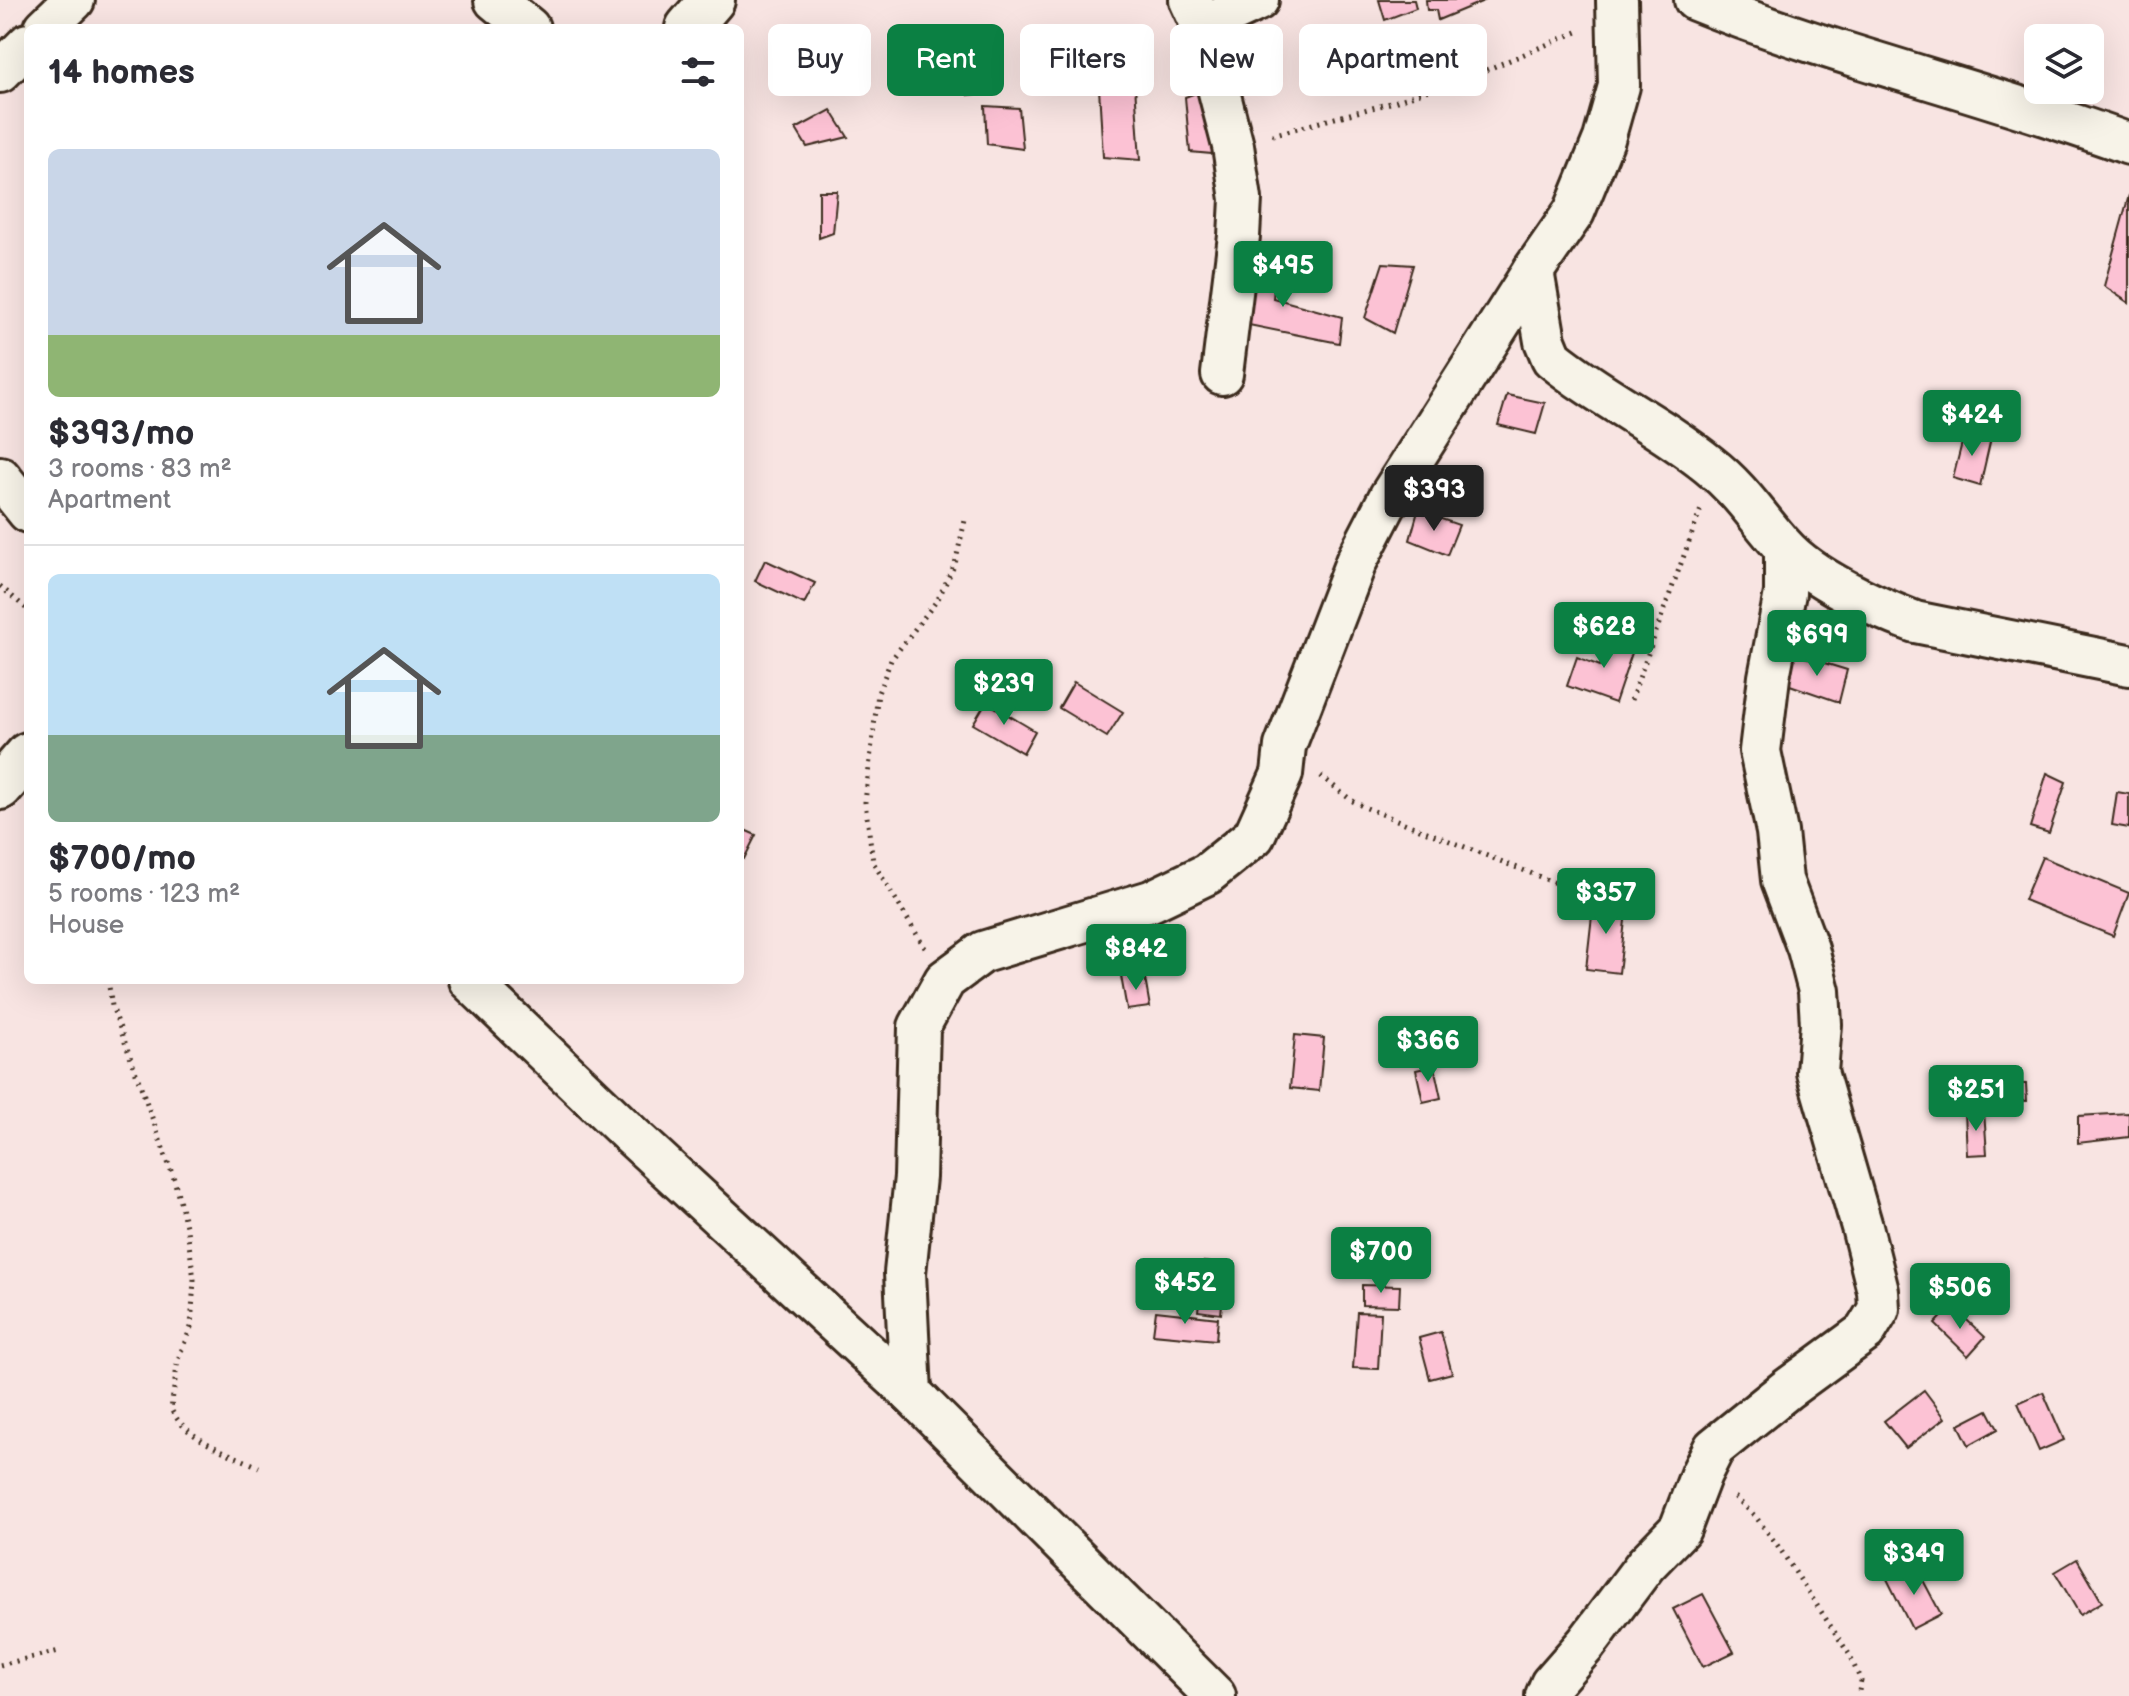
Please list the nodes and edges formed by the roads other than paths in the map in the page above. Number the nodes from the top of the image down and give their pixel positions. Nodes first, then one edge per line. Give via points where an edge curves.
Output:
1 (74, 0) edge
2 (495, 0) edge
3 (712, 0) edge
4 (1258, 0) edge
5 (1695, 0) edge
6 (1618, 8) edge
7 (1196, 13) edge
8 (49, 24) edge
9 (524, 24) edge
10 (691, 24) edge
11 (24, 48) edge
12 (0, 72) edge
13 (2129, 144) edge
14 (1533, 271) junction
15 (1496, 329) junction
16 (1548, 352) junction
17 (1222, 374) dead end
18 (1785, 549) junction
19 (2120, 653) edge
20 (24, 760) edge
21 (0, 787) edge
22 (473, 984) edge
23 (911, 1393) junction
24 (1215, 1696) edge
25 (1546, 1696) edge

1 - 8 street
2 - 9 street
3 - 10 street
4 - 7 street
5 - 13 street
6 - 14 street via 1619,86 1604,139 1574,212
7 - 17 street via 1233,146 1241,199
11 - 12 street
14 - 15 street
14 - 16 street
15 - 16 street
15 - 23 street via 1390,496 1356,562 1285,746 1282,774 1254,836 1207,874 1151,901 983,952 945,980 919,1027 915,1177 905,1273
16 - 18 street via 1707,463 1740,491
18 - 19 street via 1826,579 1915,622 1953,632
18 - 25 street via 1785,593 1760,751 1782,880 1819,991 1817,1072 1862,1227 1879,1309 1865,1332 1714,1448 1680,1529 1646,1564
20 - 21 street
22 - 23 street
23 - 24 street

